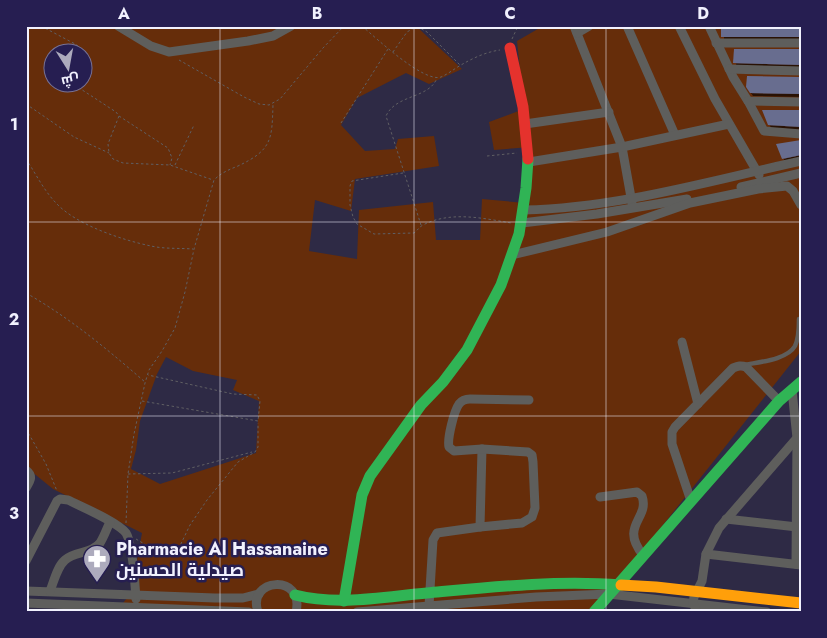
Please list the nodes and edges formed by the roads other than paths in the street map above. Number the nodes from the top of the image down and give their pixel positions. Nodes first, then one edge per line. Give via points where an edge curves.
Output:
1 (118, 26) edge
2 (291, 26) edge
3 (589, 26) edge
4 (627, 26) edge
5 (679, 26) edge
6 (709, 26) edge
7 (575, 29) edge
8 (716, 43) junction
9 (801, 44) edge
10 (510, 48) road end
11 (729, 69) junction
12 (801, 71) edge
13 (748, 101) junction
14 (801, 102) edge
15 (608, 112) junction
16 (525, 124) junction
17 (729, 124) junction
18 (801, 134) edge
19 (675, 135) junction
20 (622, 147) junction
21 (528, 157) junction
22 (801, 161) edge
23 (756, 171) junction
24 (801, 173) edge
25 (763, 182) junction
26 (632, 198) junction
27 (801, 204) edge
28 (633, 209) junction
29 (524, 210) junction
30 (522, 224) junction
31 (512, 255) junction
32 (799, 319) dead end
33 (682, 342) dead end
34 (742, 365) junction
35 (797, 386) edge
36 (529, 400) dead end
37 (779, 402) junction
38 (698, 404) junction
39 (797, 438) junction
40 (482, 450) junction
41 (26, 470) edge
42 (26, 488) edge
43 (600, 497) dead end
44 (690, 501) junction
45 (726, 519) junction
46 (110, 522) junction
47 (480, 527) junction
48 (797, 527) junction
49 (706, 554) junction
50 (643, 555) junction
51 (26, 561) edge
52 (798, 565) edge
53 (617, 584) junction
54 (26, 591) edge
55 (50, 591) junction
56 (259, 594) junction
57 (609, 594) junction
58 (136, 595) junction
59 (295, 595) junction
60 (430, 600) junction
61 (700, 600) edge
62 (344, 601) junction
63 (801, 603) edge
64 (29, 606) edge
65 (137, 607) junction
66 (98, 608) edge
67 (226, 611) edge
68 (249, 612) edge
69 (258, 612) edge
70 (296, 612) edge
71 (357, 612) edge
72 (594, 612) edge
73 (767, 612) edge

1 - 2 street via 151,46 169,52 273,36
3 - 7 street
4 - 19 street
5 - 17 street
6 - 8 street
7 - 15 street
8 - 9 street
8 - 11 street
10 - 16 street
11 - 12 street
11 - 13 street
13 - 14 street
13 - 18 street via 764,131
15 - 16 street
15 - 20 street
16 - 21 street
17 - 19 street
17 - 23 street
19 - 20 street
20 - 21 street
20 - 26 street
21 - 29 street
22 - 23 street
23 - 25 street
23 - 26 street
24 - 25 street
25 - 28 street
26 - 28 street
26 - 29 street via 558,209
27 - 31 street via 787,186 758,189 690,203 607,232
28 - 30 street
29 - 30 street
30 - 31 street
31 - 62 street via 502,285 467,350 412,416 370,476 362,495
32 - 34 lane via 797,340 792,351 775,359
33 - 38 street
34 - 37 street
34 - 38 street via 733,368
35 - 37 street
35 - 39 street
36 - 40 street via 470,399 461,402 448,436 449,447 454,450
37 - 44 street
38 - 44 street via 675,426 671,439
39 - 45 street
39 - 48 street
40 - 47 street
40 - 47 street via 530,453 534,462 535,508 527,522
41 - 42 street via 31,478
43 - 50 street via 640,493 644,500 643,508 633,536
44 - 50 street
45 - 48 street
45 - 49 street
46 - 51 street via 60,499 50,512
46 - 55 street via 98,545 65,560
46 - 58 street via 126,533 130,544
47 - 60 street via 443,531 436,535 433,540
48 - 52 street
49 - 52 street
49 - 61 street
50 - 53 street
53 - 57 street
53 - 60 street via 552,584
53 - 61 street
54 - 55 street
55 - 58 street
56 - 58 street via 243,598
56 - 59 street via 267,586 280,584
56 - 69 street via 256,602
57 - 60 street
57 - 61 street
57 - 72 street
58 - 65 street
59 - 62 street via 315,600
59 - 70 street
60 - 62 street
60 - 71 street
61 - 63 street
61 - 73 street
64 - 66 street
65 - 66 street
65 - 67 street
67 - 68 street

